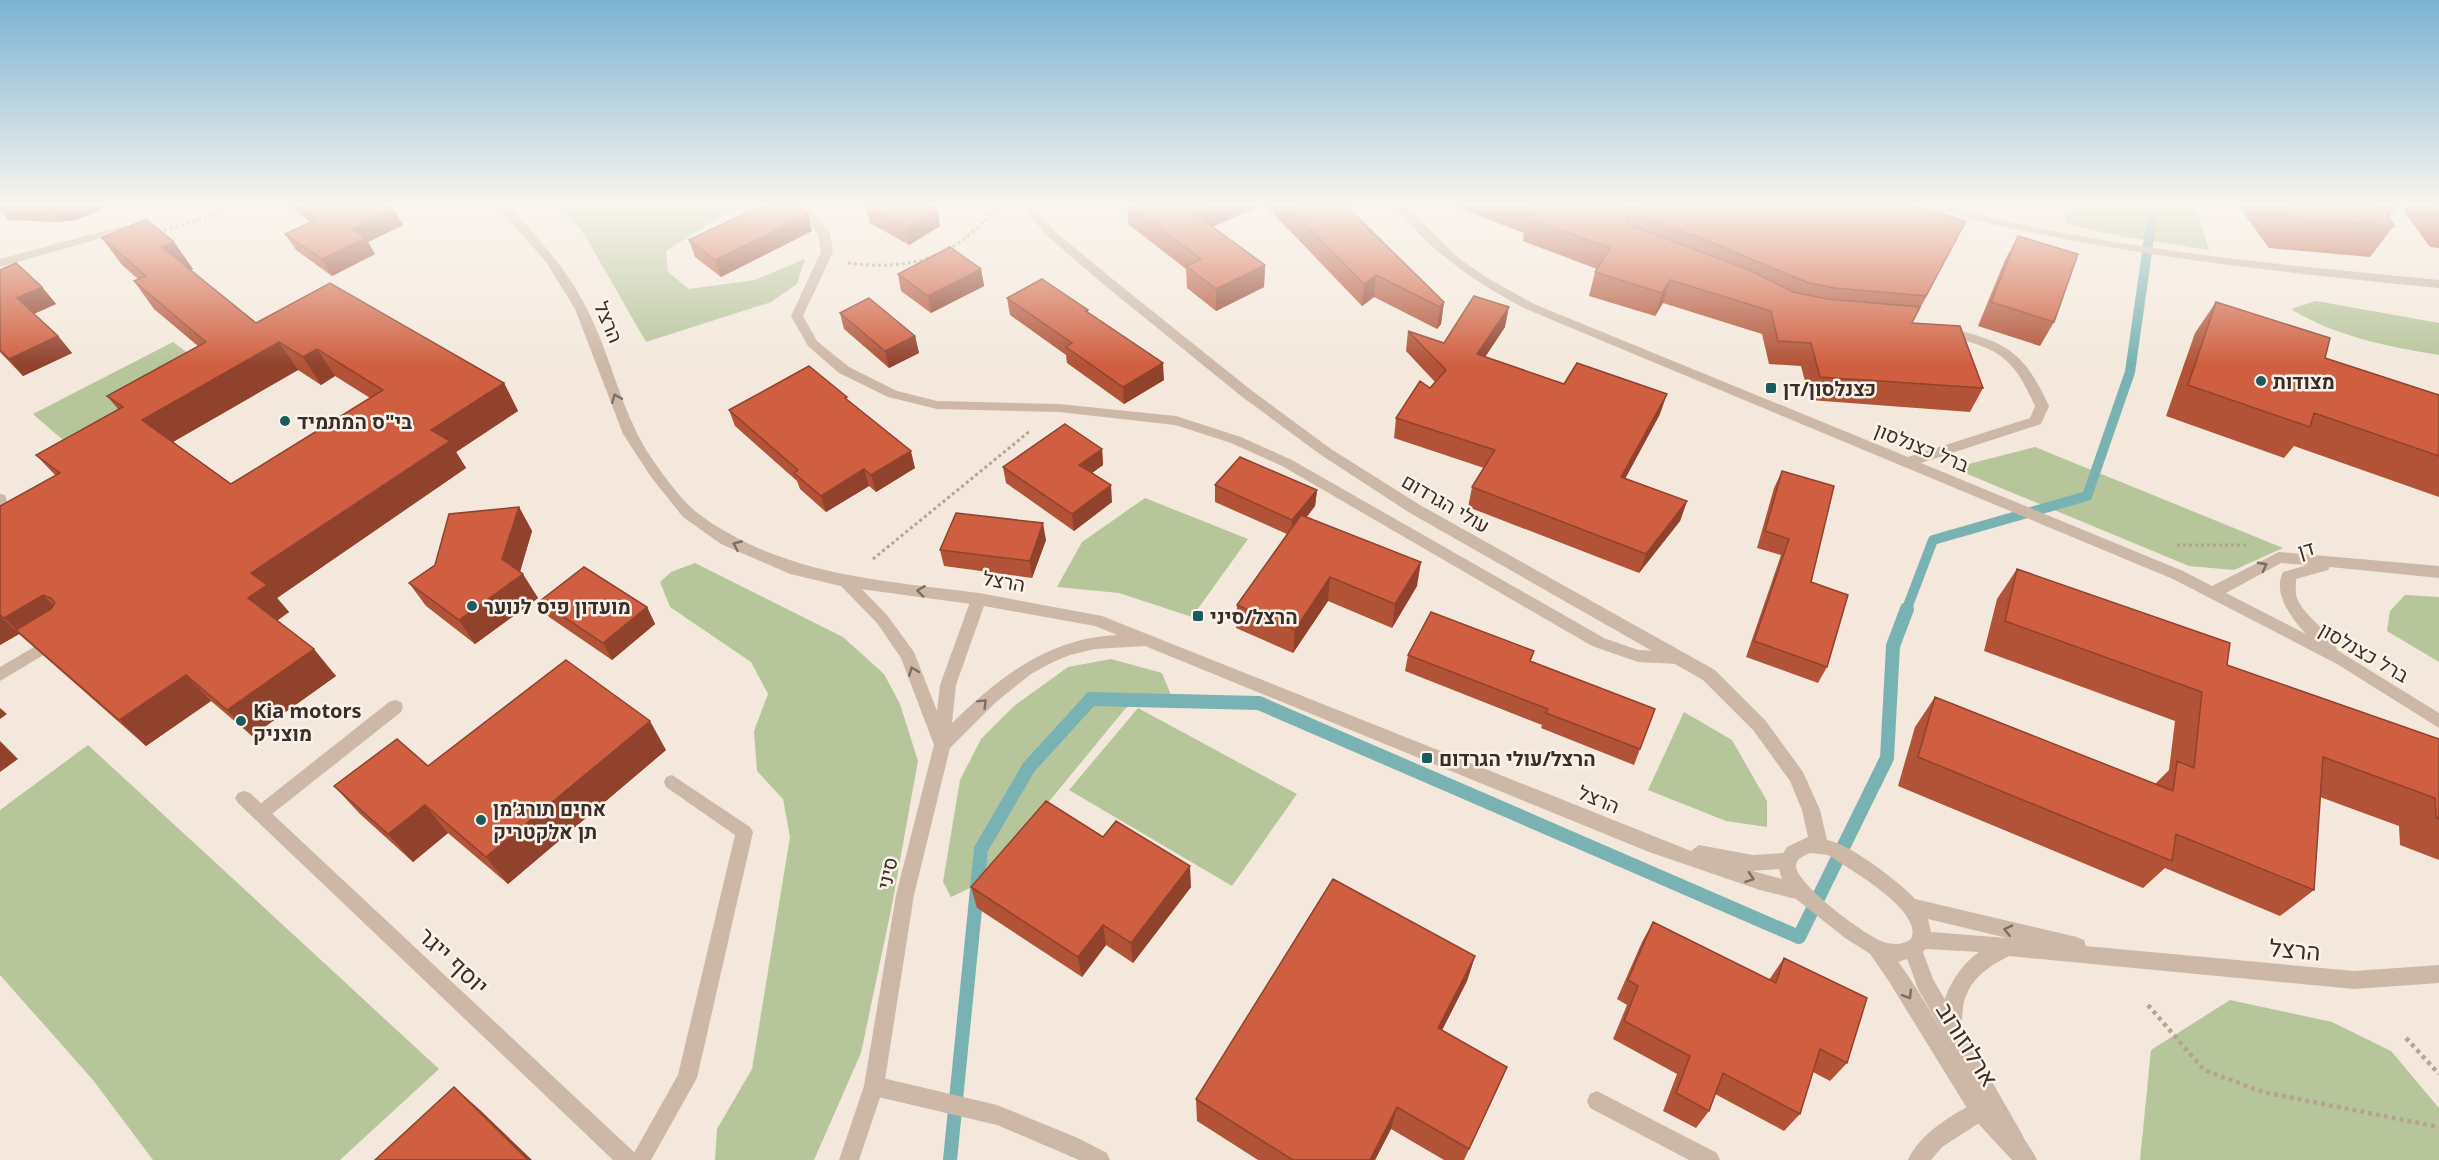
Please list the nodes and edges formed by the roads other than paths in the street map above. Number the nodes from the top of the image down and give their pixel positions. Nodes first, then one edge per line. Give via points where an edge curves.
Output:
1 (18, 257) edge
2 (548, 257) edge
3 (824, 257) edge
4 (1079, 257) edge
5 (1452, 257) edge
6 (2190, 257) edge
7 (0, 262) edge
8 (2439, 284) edge
9 (1927, 328) edge
10 (1908, 462) junction
11 (2332, 563) junction
12 (2439, 572) edge
13 (845, 581) junction
14 (2212, 594) junction
15 (979, 599) junction
16 (72, 630) edge
17 (1150, 640) junction
18 (1679, 658) junction
19 (2343, 660) junction
20 (0, 675) edge
21 (395, 707) dead end
22 (2439, 721) edge
23 (942, 745) junction
24 (672, 782) dead end
25 (244, 798) dead end
26 (261, 813) junction
27 (1819, 845) junction
28 (1655, 846) junction
29 (1789, 861) junction
30 (1799, 891) junction
31 (1912, 907) junction
32 (1917, 945) junction
33 (2007, 946) junction
34 (1875, 948) junction
35 (2147, 961) junction
36 (2439, 974) edge
37 (1951, 1029) junction
38 (874, 1086) junction
39 (1598, 1101) dead end
40 (1980, 1111) junction
41 (628, 1160) edge
42 (640, 1160) edge
43 (849, 1160) edge
44 (1100, 1160) edge
45 (1710, 1160) edge
46 (1918, 1160) edge
47 (2028, 1160) edge

1 - 7 street
13 -> 2 street, הרצל via 790,568 726,540 688,513 630,434 581,309
3 - 18 street via 797,316 812,343 844,370 893,394 937,405 1059,408 1176,421 1236,440 1287,463 1598,642 1638,657
4 - 18 street, עולי הגרדום via 1246,393 1326,452 1415,509
5 - 10 street, ברל כצנלסון via 1462,267 1568,325
6 - 8 street
9 - 10 street via 1987,341 2017,360 2030,377 2042,406 2036,421
10 - 14 street, ברל כצנלסון via 2110,546
11 - 12 street, דן
14 -> 11 street, דן via 2278,557
11 - 19 street, דן via 2289,576 2289,599 2307,625
15 -> 13 street, הרצל
23 -> 13 street via 908,656 882,619
14 - 19 street, ברל כצנלסון
15 - 17 street, הרצל via 1097,620
15 - 23 street, סיני via 948,685
16 - 20 street
23 -> 17 street via 990,696 1039,661 1088,644
17 - 28 street, הרצל
18 - 27 street, עולי הגרדום via 1709,675 1759,725 1797,777 1811,810
19 - 22 street, ברל כצנלסון
21 - 26 street
23 - 38 street, סיני via 905,895
24 - 42 street via 744,832 687,1077
25 - 26 street, יוסף ייגר
26 - 41 street, יוסף ייגר
27 - 29 street via 1800,848
27 - 31 street via 1842,854
28 - 29 street, הרצל via 1753,863
28 -> 30 street, הרצל via 1760,882
29 - 30 street via 1789,875
30 - 34 street
31 - 32 street, ארלוזורוב via 1922,928
35 -> 31 street, הרצל
32 - 33 street, הרצל
32 - 34 street, הרצל via 1899,954
32 - 37 street, ארלוזורוב via 1925,983
33 - 35 street, הרצל
33 - 37 street via 1971,970 1957,987
34 -> 40 street, ארלוזורוב
35 - 36 street, הרצל via 2354,980
37 - 47 street, ארלוזורוב
38 - 43 street, סיני
38 - 44 street via 997,1115 1071,1144
39 - 45 street
40 - 46 street via 1935,1140
40 - 47 street, ארלוזורוב

